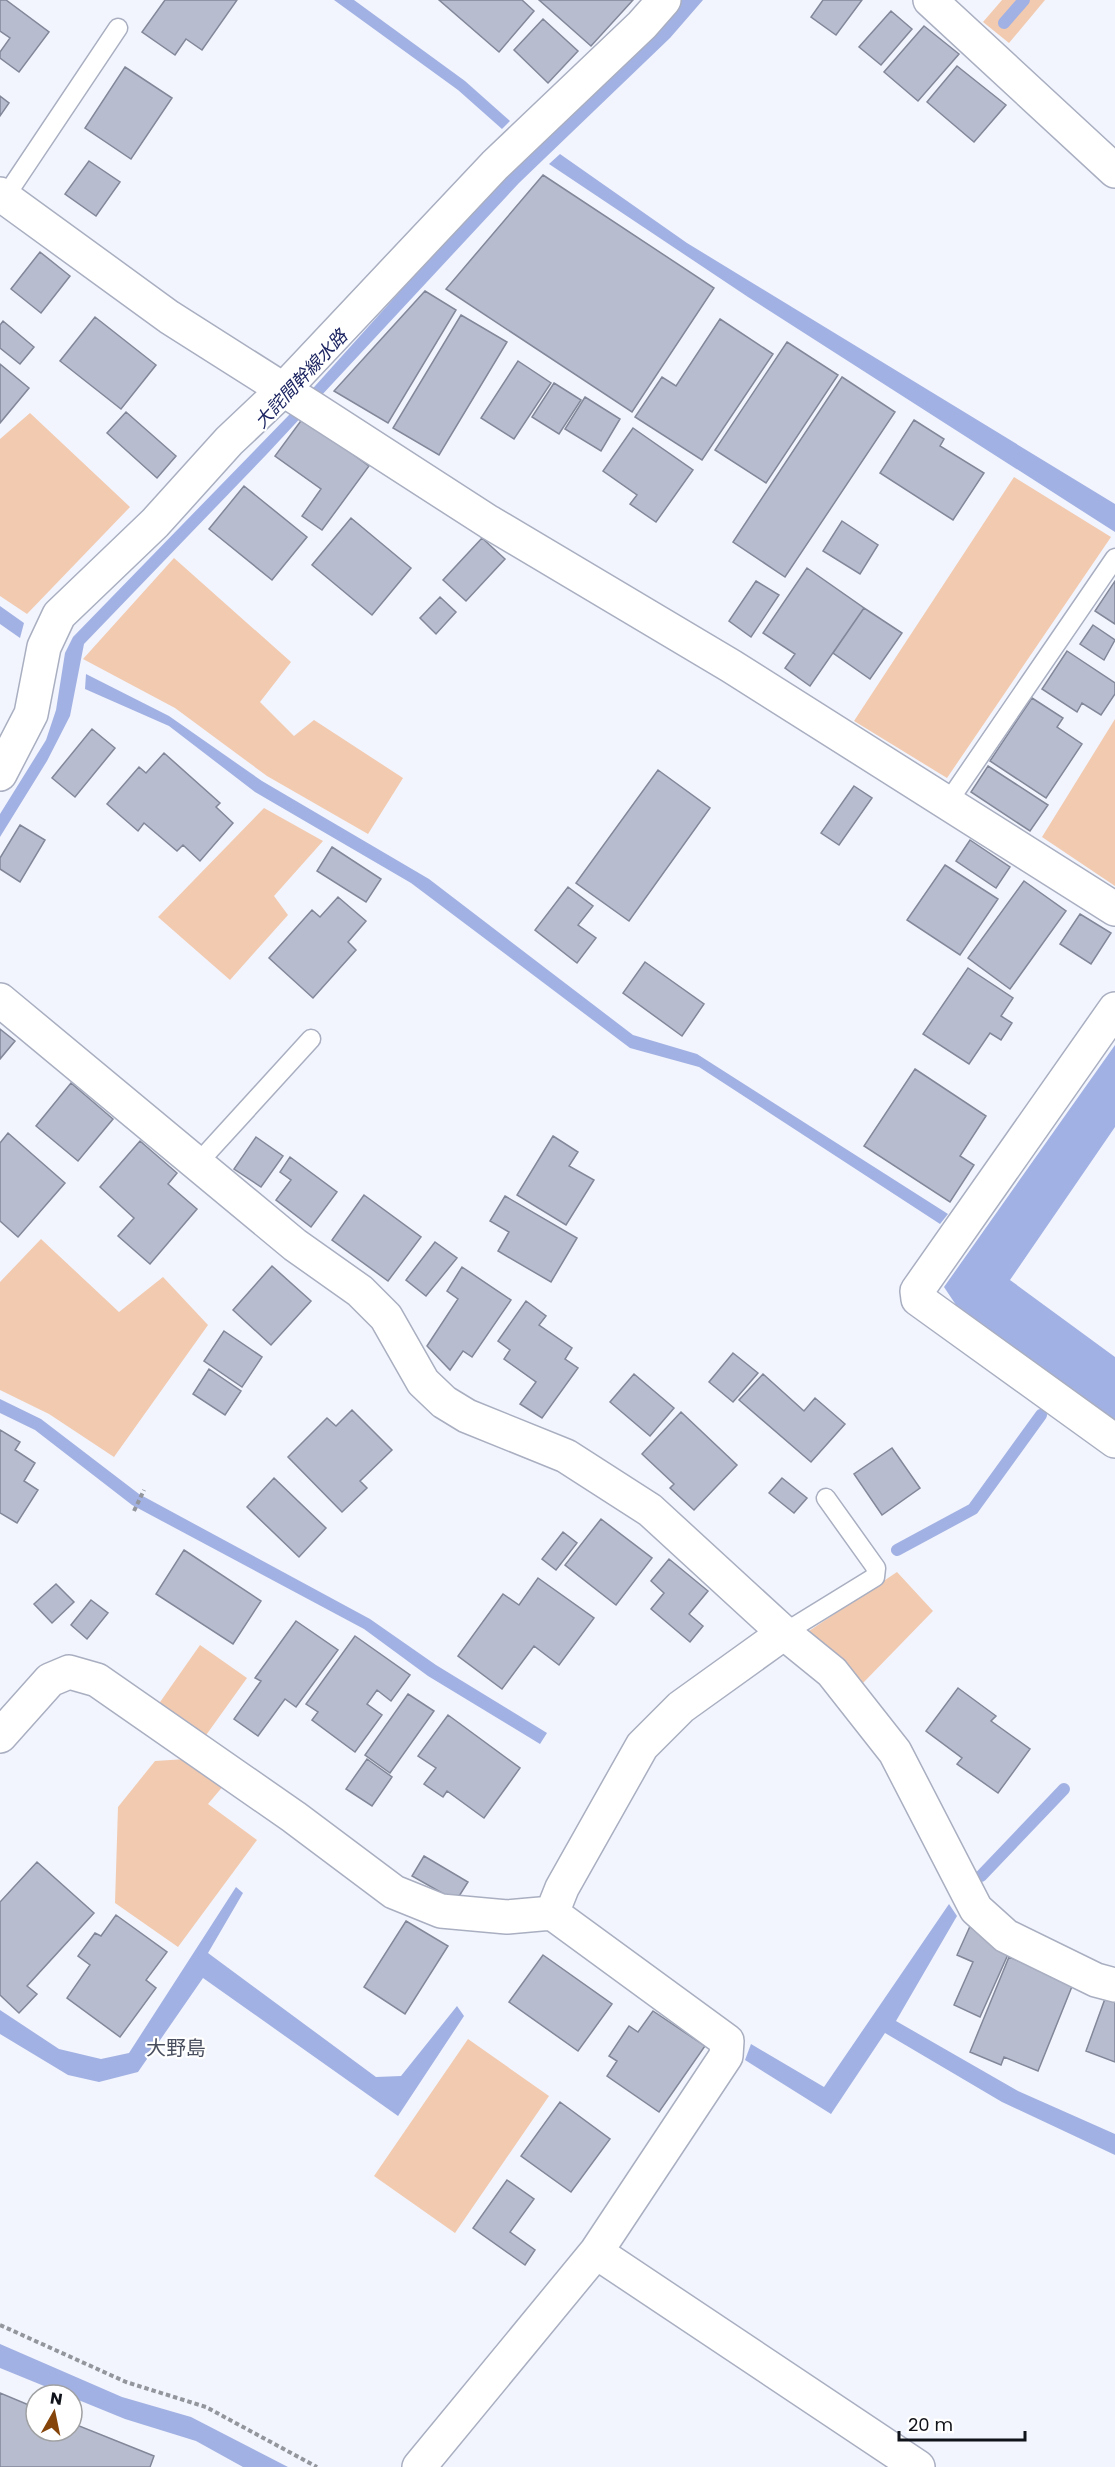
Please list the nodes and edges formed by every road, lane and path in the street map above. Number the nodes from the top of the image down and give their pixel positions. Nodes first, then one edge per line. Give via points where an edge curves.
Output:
1 (664, 0) edge
2 (930, 0) edge
3 (118, 28) dead end
4 (1115, 171) edge
5 (2, 196) edge
6 (283, 390) junction
7 (1115, 558) edge
8 (0, 774) edge
9 (948, 802) junction
10 (1115, 909) edge
11 (0, 1000) edge
12 (1115, 1009) edge
13 (311, 1039) dead end
14 (197, 1164) junction
15 (1115, 1441) edge
16 (144, 1490) dead end
17 (826, 1498) dead end
18 (134, 1512) dead end
19 (784, 1633) junction
20 (0, 1736) edge
21 (552, 1913) junction
22 (1115, 1985) edge
23 (596, 2252) junction
24 (0, 2325) edge
25 (317, 2467) edge
26 (419, 2467) edge
27 (918, 2467) edge

1 - 6 street via 495,165
2 - 4 street
3 - 5 lane
5 - 6 street via 169,317
6 - 8 street via 229,441 155,524 59,615 44,647 31,714
6 - 9 street via 489,522 731,666
7 - 9 lane
9 - 10 street
11 - 14 street
12 - 15 street via 917,1291 918,1299
13 - 14 lane
14 - 19 street via 295,1245 360,1291 386,1317 423,1382 444,1402 467,1416 566,1455 650,1510
16 - 18 path
17 - 19 lane via 876,1568 875,1577
19 - 21 street via 681,1707 642,1746 562,1888
19 - 22 street via 832,1672 895,1752 976,1909 1006,1936 1096,1980
20 - 21 street via 50,1680 69,1672 97,1680 394,1892 441,1911 507,1917
21 - 23 street via 727,2041 726,2056
23 - 26 street
23 - 27 street
24 - 25 path via 126,2382 206,2407

